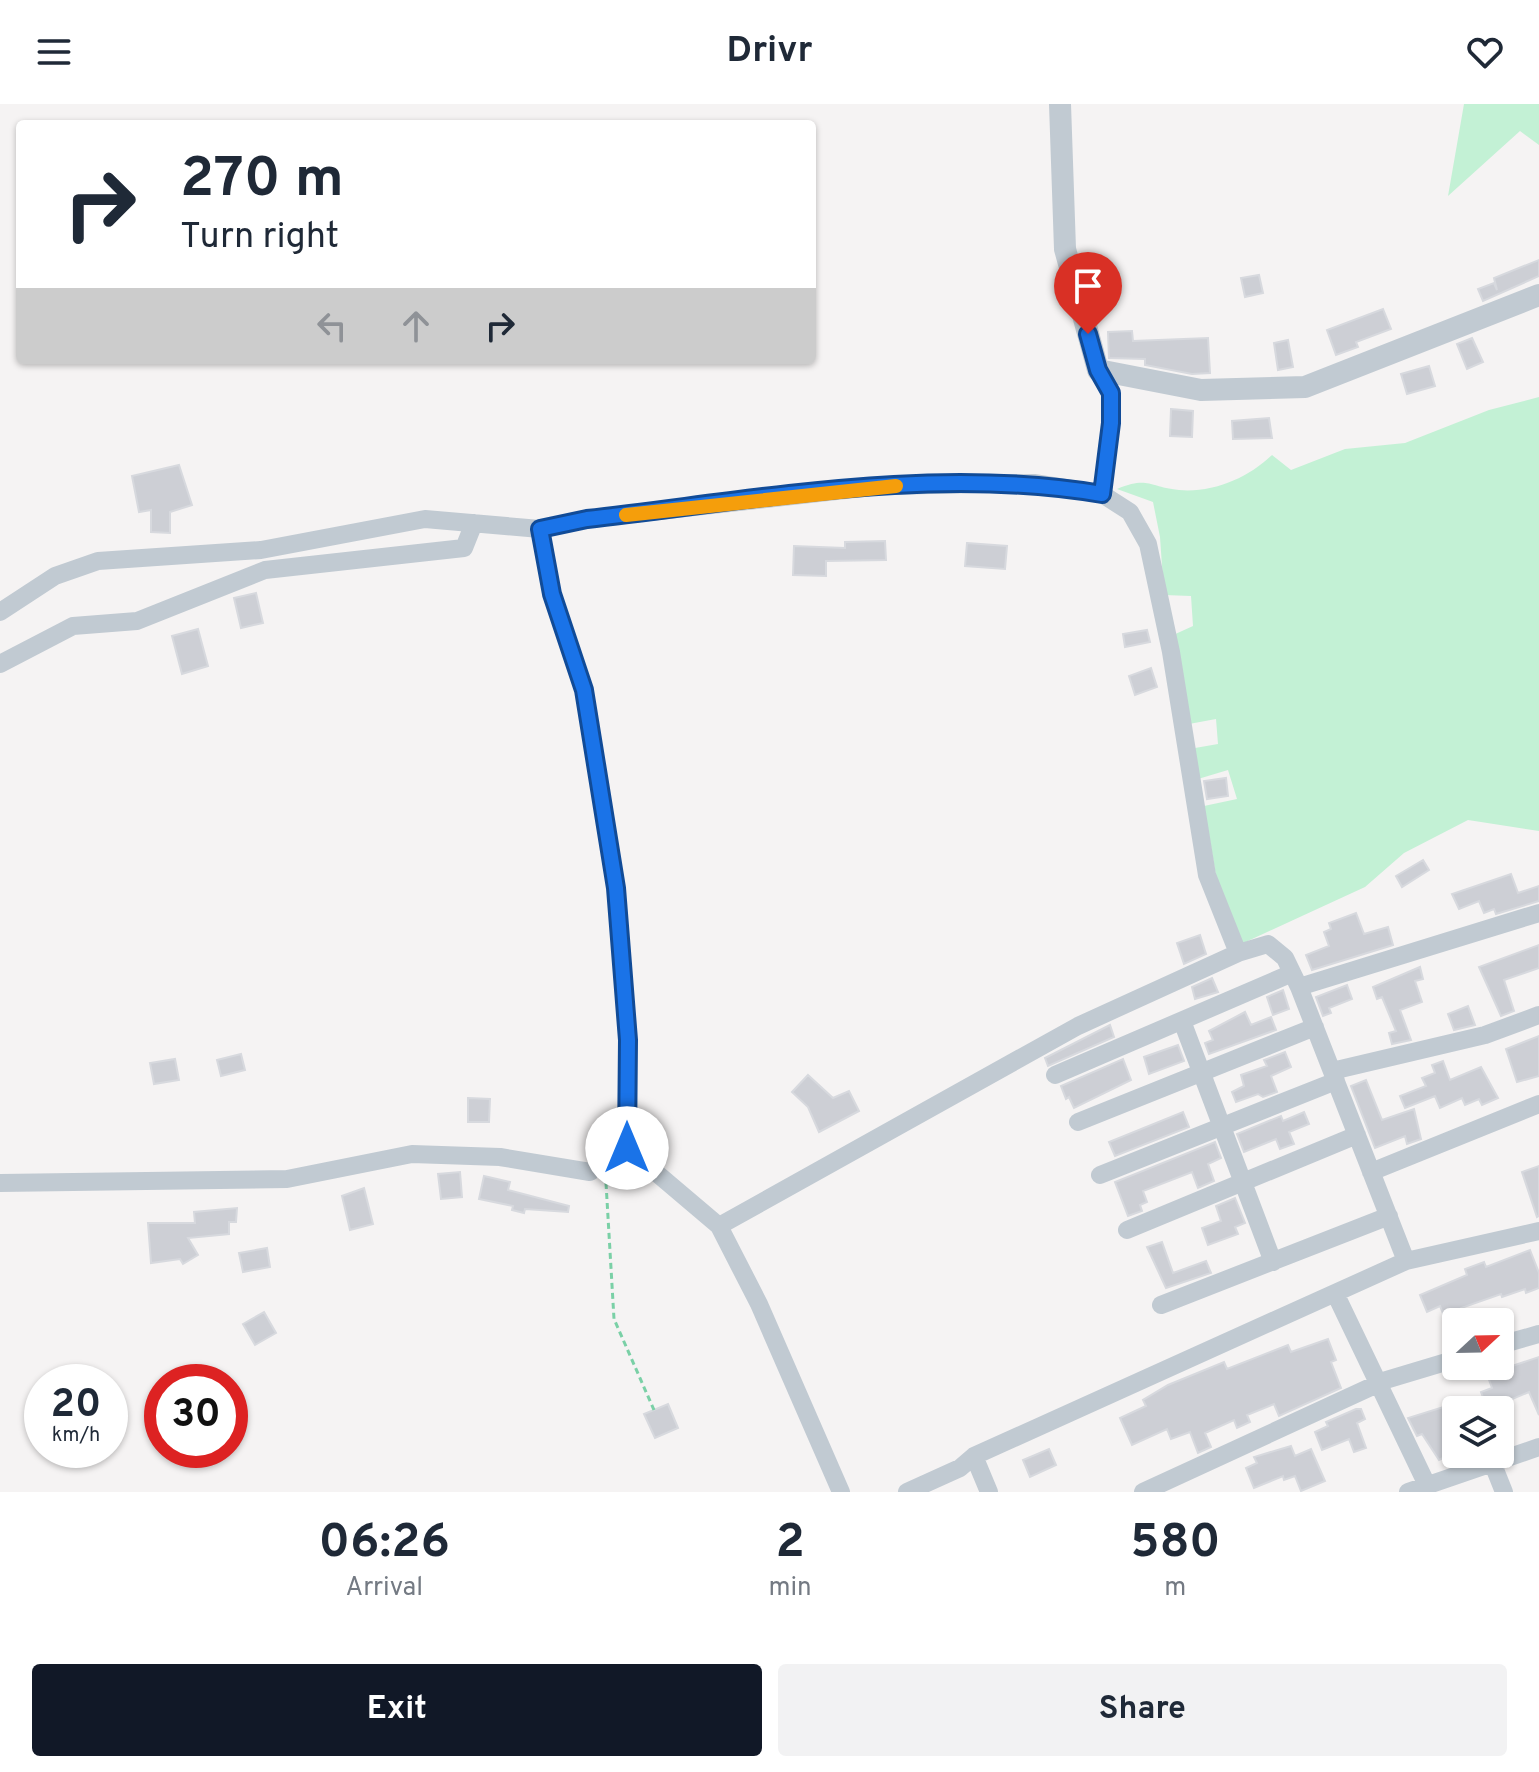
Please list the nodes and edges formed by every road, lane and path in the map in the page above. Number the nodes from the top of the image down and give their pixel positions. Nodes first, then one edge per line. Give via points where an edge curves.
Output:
1 (1060, 104) edge
2 (1539, 295) edge
3 (1098, 370) junction
4 (1102, 494) junction
5 (474, 523) junction
6 (540, 529) junction
7 (0, 612) edge
8 (0, 664) edge
9 (1539, 913) edge
10 (1238, 953) junction
11 (1295, 980) junction
12 (1539, 1015) edge
13 (1182, 1021) junction
14 (1315, 1027) junction
15 (1201, 1072) junction
16 (1055, 1075) dead end
17 (1334, 1076) junction
18 (1539, 1104) edge
19 (1078, 1122) dead end
20 (1222, 1126) junction
21 (1357, 1135) junction
22 (627, 1148) junction
23 (605, 1163) junction
24 (1371, 1172) junction
25 (1100, 1175) dead end
26 (1242, 1180) junction
27 (0, 1183) edge
28 (1389, 1216) junction
29 (719, 1226) junction
30 (1127, 1230) dead end
31 (1539, 1231) edge
32 (1406, 1261) junction
33 (1273, 1262) junction
34 (1335, 1293) junction
35 (1161, 1305) dead end
36 (1539, 1334) edge
37 (1514, 1341) edge
38 (1442, 1363) edge
39 (1378, 1383) junction
40 (654, 1410) dead end
41 (1539, 1447) edge
42 (1514, 1455) edge
43 (974, 1456) junction
44 (1475, 1468) edge
45 (1494, 1468) edge
46 (1427, 1485) junction
47 (841, 1492) edge
48 (907, 1492) edge
49 (989, 1492) edge
50 (1143, 1492) edge
51 (1408, 1492) edge
52 (1504, 1492) edge

1 - 3 street via 1065,249
2 - 3 street via 1305,387 1201,390
3 - 4 street via 1111,393
4 - 6 street via 1034,483 881,486 587,519
4 - 10 street via 1130,512 1148,544 1207,875
5 - 6 street
5 - 7 street via 425,519 261,550 98,561 55,576
5 - 8 street via 464,548 265,570 137,621 73,626
6 - 22 street via 552,594 584,690 616,888 628,1040
9 - 11 street
10 - 11 street via 1268,944 1285,958
10 - 29 street via 1055,1038
11 - 13 street
11 - 14 street
12 - 17 street
13 - 15 street
13 - 16 street
14 - 15 street
14 - 17 street
15 - 19 street
15 - 20 street
17 - 20 street
17 - 21 street
18 - 24 street
20 - 25 street
20 - 26 street
21 - 24 street
21 - 26 street
22 - 23 street
22 - 29 street
23 - 27 street via 590,1172 500,1157 412,1154 287,1179
23 - 40 path via 614,1319
24 - 28 street
26 - 30 street
26 - 33 street
28 - 32 street
28 - 33 street
29 - 47 street
31 - 32 street
32 - 34 street
33 - 35 street
34 - 39 street
34 - 43 street
36 - 37 street
38 - 39 street
39 - 46 street
39 - 50 street
41 - 42 street
43 - 48 street
43 - 49 street
44 - 46 street
45 - 52 street
46 - 51 street

